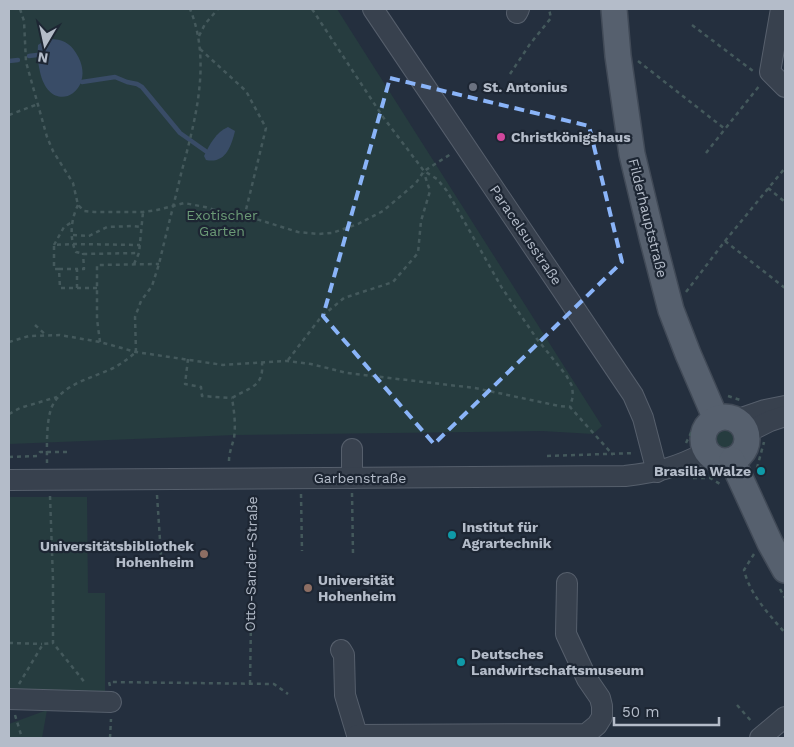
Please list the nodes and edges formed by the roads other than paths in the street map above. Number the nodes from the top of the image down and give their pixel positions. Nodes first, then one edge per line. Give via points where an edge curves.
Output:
1 (373, 9) edge
2 (614, 9) edge
3 (781, 9) edge
4 (785, 87) edge
5 (785, 406) edge
6 (785, 416) edge
7 (742, 427) junction
8 (352, 449) dead end
9 (707, 452) junction
10 (732, 460) junction
11 (657, 472) junction
12 (352, 478) junction
13 (9, 480) edge
14 (785, 570) edge
15 (567, 583) dead end
16 (341, 650) dead end
17 (9, 699) edge
18 (111, 702) road end
19 (785, 717) edge
20 (357, 736) edge
21 (762, 737) edge

1 - 11 street, Paracelsusstraße via 633,395 643,418
2 - 7 main road, Filderhauptstraße via 632,154 671,310 688,354
3 - 4 street via 767,76
5 - 7 street via 765,410
6 - 7 street
7 - 9 main road via 709,423 703,437
7 - 10 main road via 747,440 743,452
8 - 12 street
9 - 10 main road via 718,460
9 - 11 street, Garbenstraße via 684,464
10 - 14 main road
11 - 12 street, Garbenstraße via 625,476
12 - 13 street, Garbenstraße
15 - 20 street via 566,634 602,706 602,718 586,734
16 - 20 street via 345,695
17 - 18 street
19 - 21 street

